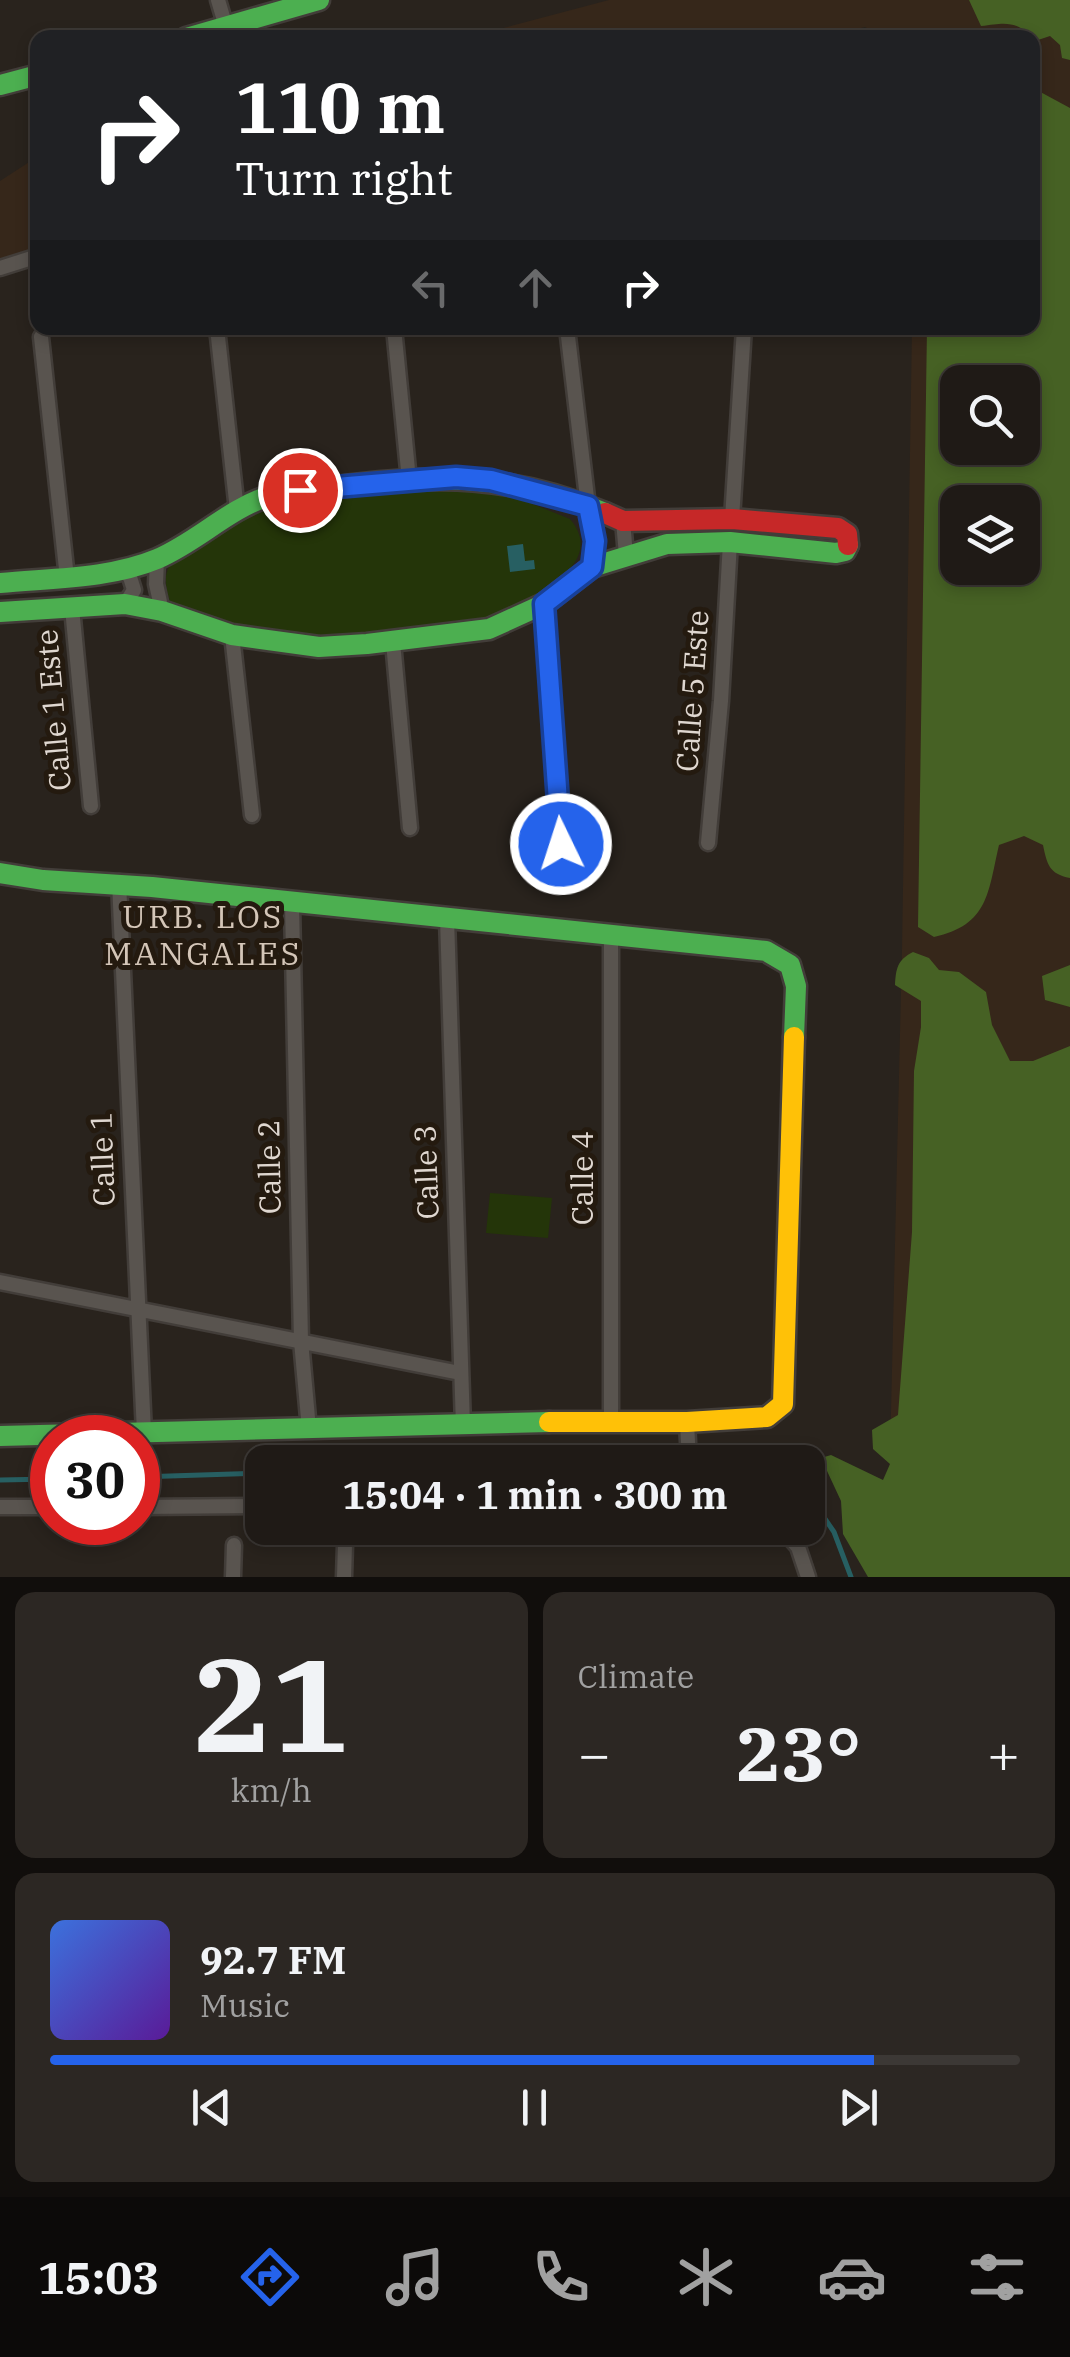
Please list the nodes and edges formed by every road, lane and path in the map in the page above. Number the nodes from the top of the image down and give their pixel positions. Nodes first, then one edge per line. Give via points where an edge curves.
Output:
1 (218, 0) edge
2 (319, 0) edge
3 (226, 27) junction
4 (215, 30) edge
5 (30, 77) edge
6 (0, 84) edge
7 (30, 259) edge
8 (0, 268) edge
9 (218, 335) edge
10 (395, 335) edge
11 (567, 335) edge
12 (744, 335) edge
13 (41, 336) dead end
14 (409, 480) junction
15 (588, 506) junction
16 (237, 510) junction
17 (732, 519) junction
18 (623, 521) junction
19 (730, 542) junction
20 (626, 555) junction
21 (157, 559) junction
22 (592, 567) junction
23 (123, 570) junction
24 (67, 578) junction
25 (0, 583) edge
26 (125, 604) junction
27 (544, 604) junction
28 (72, 608) junction
29 (0, 612) edge
30 (162, 612) junction
31 (232, 635) junction
32 (392, 642) junction
33 (90, 806) dead end
34 (252, 815) dead end
35 (410, 828) dead end
36 (708, 843) dead end
37 (561, 844) dead end
38 (0, 872) edge
39 (120, 882) junction
40 (292, 904) junction
41 (446, 918) junction
42 (610, 935) junction
43 (0, 1282) edge
44 (136, 1310) junction
45 (301, 1341) junction
46 (460, 1373) junction
47 (143, 1415) edge
48 (612, 1420) junction
49 (687, 1422) junction
50 (462, 1426) junction
51 (309, 1429) junction
52 (160, 1433) edge
53 (30, 1435) edge
54 (0, 1436) edge
55 (689, 1445) edge
56 (245, 1506) edge
57 (30, 1507) edge
58 (160, 1507) edge
59 (0, 1508) edge
60 (234, 1545) dead end
61 (796, 1545) edge
62 (345, 1546) dead end
63 (234, 1577) edge
64 (344, 1577) edge
65 (808, 1577) edge

1 - 3 street
2 - 3 street
3 - 4 street
5 - 6 street
7 - 8 street
9 - 16 street
10 - 14 street
11 - 15 street
12 - 17 street
13 - 24 street
14 - 15 street via 491,480
14 - 16 street via 272,494
15 - 18 street
15 - 22 street
16 - 21 street
17 - 18 street
17 - 19 street via 838,528 849,542 836,554
18 - 20 street
19 - 20 street via 667,544
19 - 36 street, Calle 5 Este
20 - 22 street
21 - 23 street
21 - 30 street
22 - 27 street
23 - 24 street
23 - 26 street via 134,590
24 - 25 street
26 - 28 street
26 - 30 street
27 - 32 street via 490,628
27 - 37 street
28 - 29 street
28 - 33 street, Calle 1 Este
30 - 31 street
31 - 32 street via 319,647
31 - 34 street
32 - 35 street
38 - 39 street
39 - 40 street
39 - 44 street, Calle 1
40 - 41 street
40 - 45 street, Calle 2
41 - 42 street
41 - 46 street, Calle 3
42 - 48 street, Calle 4
42 - 49 street via 766,951 790,965 796,986 783,1404 767,1416
43 - 44 street
44 - 45 street
44 - 47 street, Calle 1
45 - 46 street
45 - 51 street, Calle 2
46 - 50 street, Calle 3
48 - 49 street
48 - 50 street
49 - 55 street
50 - 51 street
51 - 52 street
53 - 54 street
56 - 58 street
57 - 59 street
60 - 63 street
61 - 65 street
62 - 64 street

